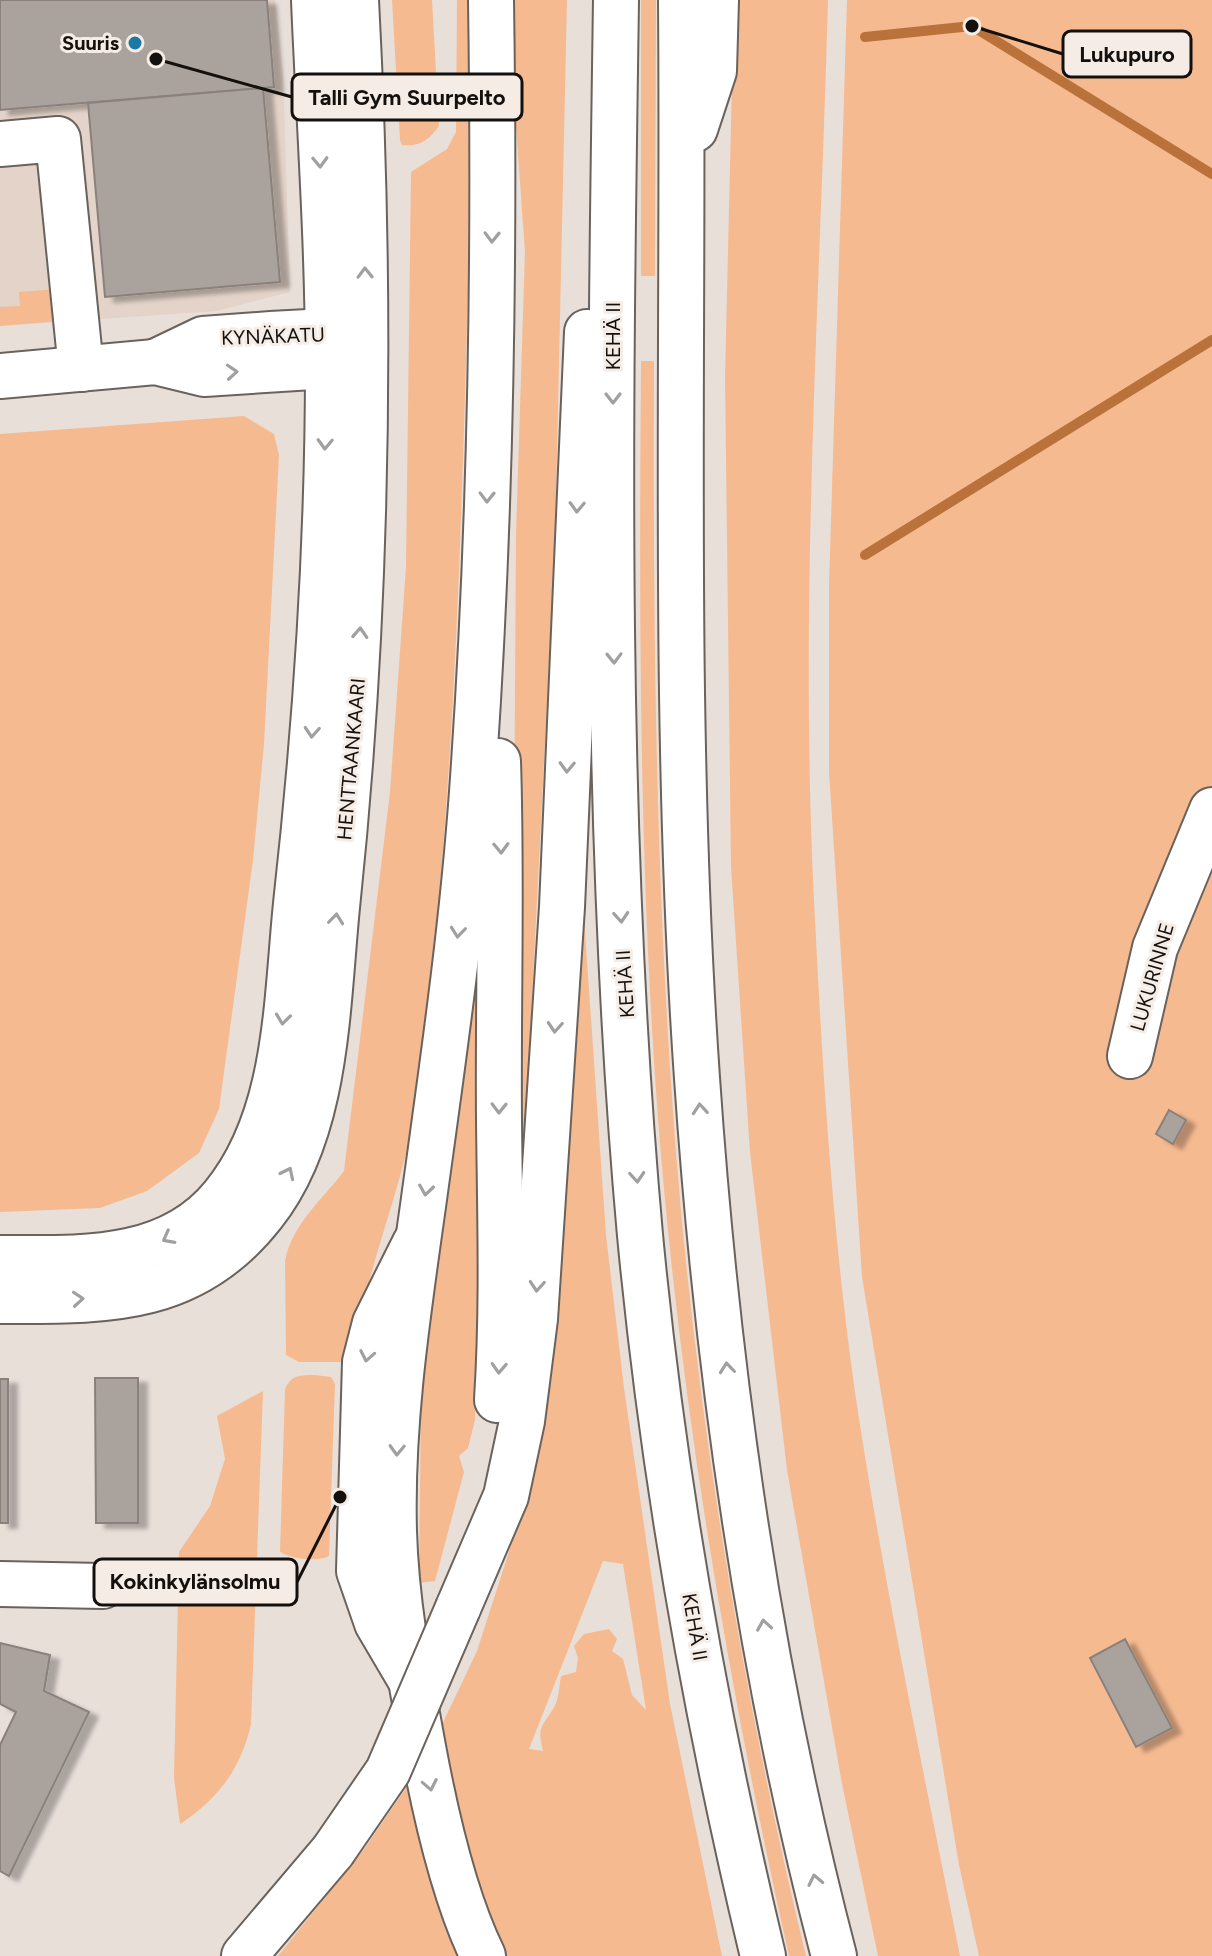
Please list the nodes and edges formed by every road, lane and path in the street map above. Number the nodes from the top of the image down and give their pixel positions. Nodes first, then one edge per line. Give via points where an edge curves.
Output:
1 (314, 0) edge
2 (356, 0) edge
3 (491, 0) edge
4 (616, 0) edge
5 (681, 0) edge
6 (716, 0) edge
7 (0, 144) edge
8 (683, 166) junction
9 (613, 180) junction
10 (327, 348) junction
11 (367, 351) junction
12 (81, 369) junction
13 (0, 376) edge
14 (485, 575) junction
15 (1212, 810) edge
16 (1130, 1056) dead end
17 (0, 1258) edge
18 (0, 1301) edge
19 (479, 1553) junction
20 (0, 1584) edge
21 (103, 1586) dead end
22 (244, 1956) edge
23 (483, 1956) edge
24 (763, 1956) edge
25 (834, 1956) edge

1 -> 10 main road, HENTTAANKAARI
11 -> 2 main road, HENTTAANKAARI
3 -> 14 main road via 494,159
4 - 9 main road, KEHÄ II
5 - 8 main road
6 - 8 main road via 714,71
7 - 12 main road via 58,139 83,228
25 -> 8 main road via 790,1764 753,1554 732,1416 697,1077 682,624
9 -> 19 main road via 584,352 562,907 535,1319 506,1496
9 -> 24 main road, KEHÄ II via 618,869 640,1234 664,1442 698,1646 723,1789
10 - 11 main road, KYNÄKATU
10 - 12 main road, KYNÄKATU via 204,374 155,362
10 -> 17 main road, HENTTAANKAARI via 321,593 308,792 278,1062 264,1125 221,1199 193,1225 152,1246 117,1254
18 -> 11 main road, HENTTAANKAARI via 124,1296 187,1279 217,1260 262,1216 299,1151 326,1014 354,750 367,487
12 - 13 main road, KYNÄKATU
14 -> 19 main road via 503,888 503,1311
14 -> 23 main road via 459,929 400,1379 394,1530 411,1681 433,1799
15 - 16 main road, LUKURINNE via 1155,948
19 - 22 main road, bridge via 388,1771 333,1851
20 - 21 main road

